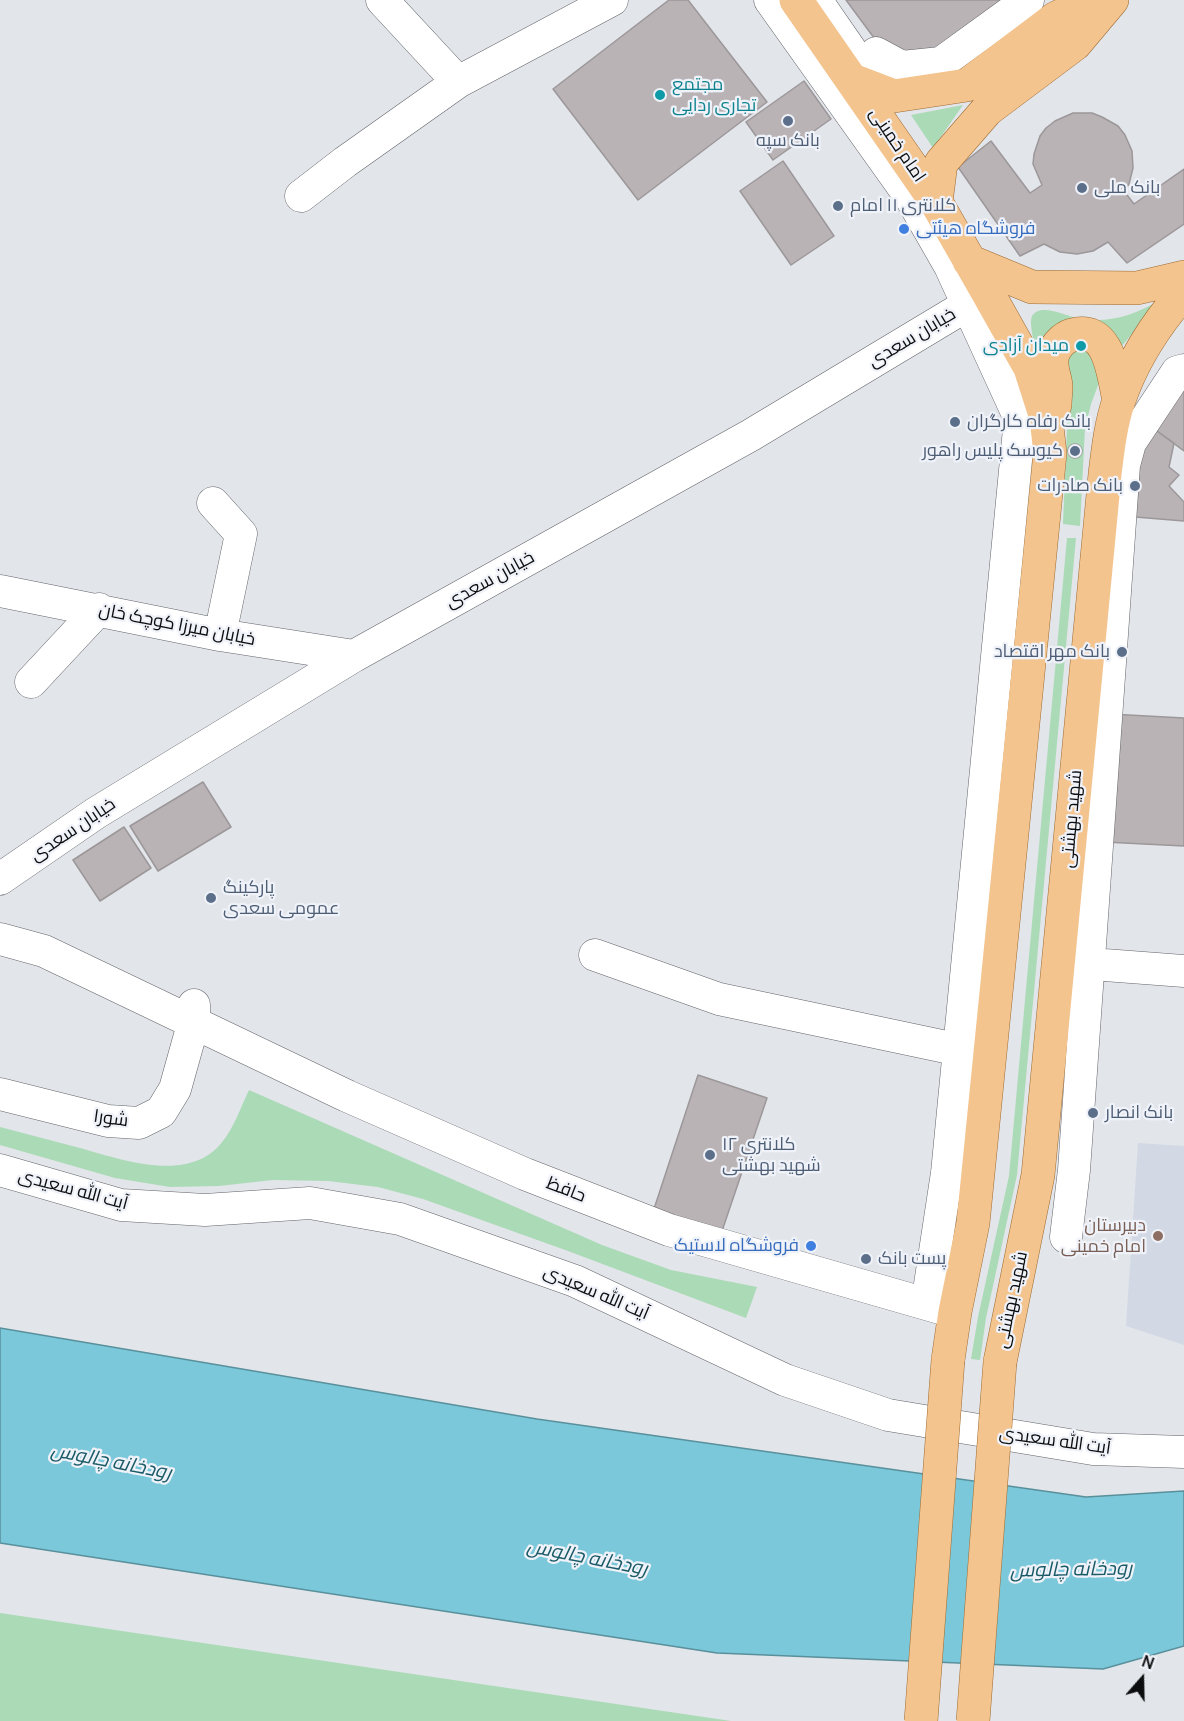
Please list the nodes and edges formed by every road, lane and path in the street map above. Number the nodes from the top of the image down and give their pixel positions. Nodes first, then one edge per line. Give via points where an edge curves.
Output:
1 (382, 0) edge
2 (612, 0) edge
3 (770, 0) edge
4 (796, 0) edge
5 (816, 0) edge
6 (839, 0) edge
7 (1028, 0) edge
8 (1058, 0) edge
9 (1094, 0) edge
10 (1112, 0) edge
11 (852, 80) junction
12 (458, 82) junction
13 (301, 196) dead end
14 (936, 202) junction
15 (969, 261) junction
16 (1184, 277) edge
17 (1184, 292) edge
18 (979, 300) junction
19 (1184, 370) edge
20 (1119, 400) junction
21 (1050, 453) junction
22 (213, 503) dead end
23 (0, 591) edge
24 (99, 609) junction
25 (220, 635) junction
26 (354, 656) junction
27 (31, 682) dead end
28 (0, 879) edge
29 (0, 939) edge
30 (595, 955) dead end
31 (1073, 962) junction
32 (1184, 971) edge
33 (194, 1013) junction
34 (974, 1053) junction
35 (0, 1095) edge
36 (0, 1170) edge
37 (1066, 1237) dead end
38 (941, 1308) junction
39 (1184, 1452) edge
40 (921, 1721) edge
41 (973, 1721) edge

1 - 12 street
2 - 12 street
3 - 18 street via 911,198 950,266
4 - 11 main road, امام خمینی
5 - 8 street via 863,68 896,83 965,73
6 - 7 street via 878,56 902,67 941,63
9 - 11 main road via 1056,18 968,85 894,96
10 - 14 main road via 1075,44 987,110 941,163
11 - 14 main road, امام خمینی
12 - 13 street
14 - 15 main road, امام خمینی
15 - 16 main road via 1032,287 1137,288
15 - 18 main road, امام خمینی
17 - 20 main road, شهید بهشتی via 1158,322
18 - 21 main road via 1030,368 1046,418
18 - 26 street, خیابان سعدی via 751,435
18 - 34 street via 1020,418
19 - 31 street via 1177,372 1130,443 1124,465
20 - 21 main road via 1104,345 1089,335 1070,336 1062,341 1051,366 1056,384
20 - 31 main road, شهید بهشتی via 1105,474
21 - 34 main road via 1001,957
22 - 25 street via 241,534
23 - 24 street, خیابان میرزا کوچک خان
24 - 25 street, خیابان میرزا کوچک خان
24 - 27 street
25 - 26 street, خیابان میرزا کوچک خان
26 - 28 street, خیابان سعدی via 96,813
29 - 33 street via 44,951
30 - 34 street via 719,999
31 - 32 street
31 - 37 street via 1074,1170
31 - 41 main road, شهید بهشتی, bridge via 1038,1175 1000,1362
33 - 35 street, شورا via 175,1089 161,1112 139,1123 108,1121
33 - 38 street, حافظ via 357,1101 525,1174 669,1230
34 - 38 main road via 973,1223
36 - 39 street, آیت الله سعیدی via 121,1205 205,1210 310,1203 400,1219 575,1281 785,1380 888,1415 1093,1449
38 - 40 main road, bridge via 948,1360

